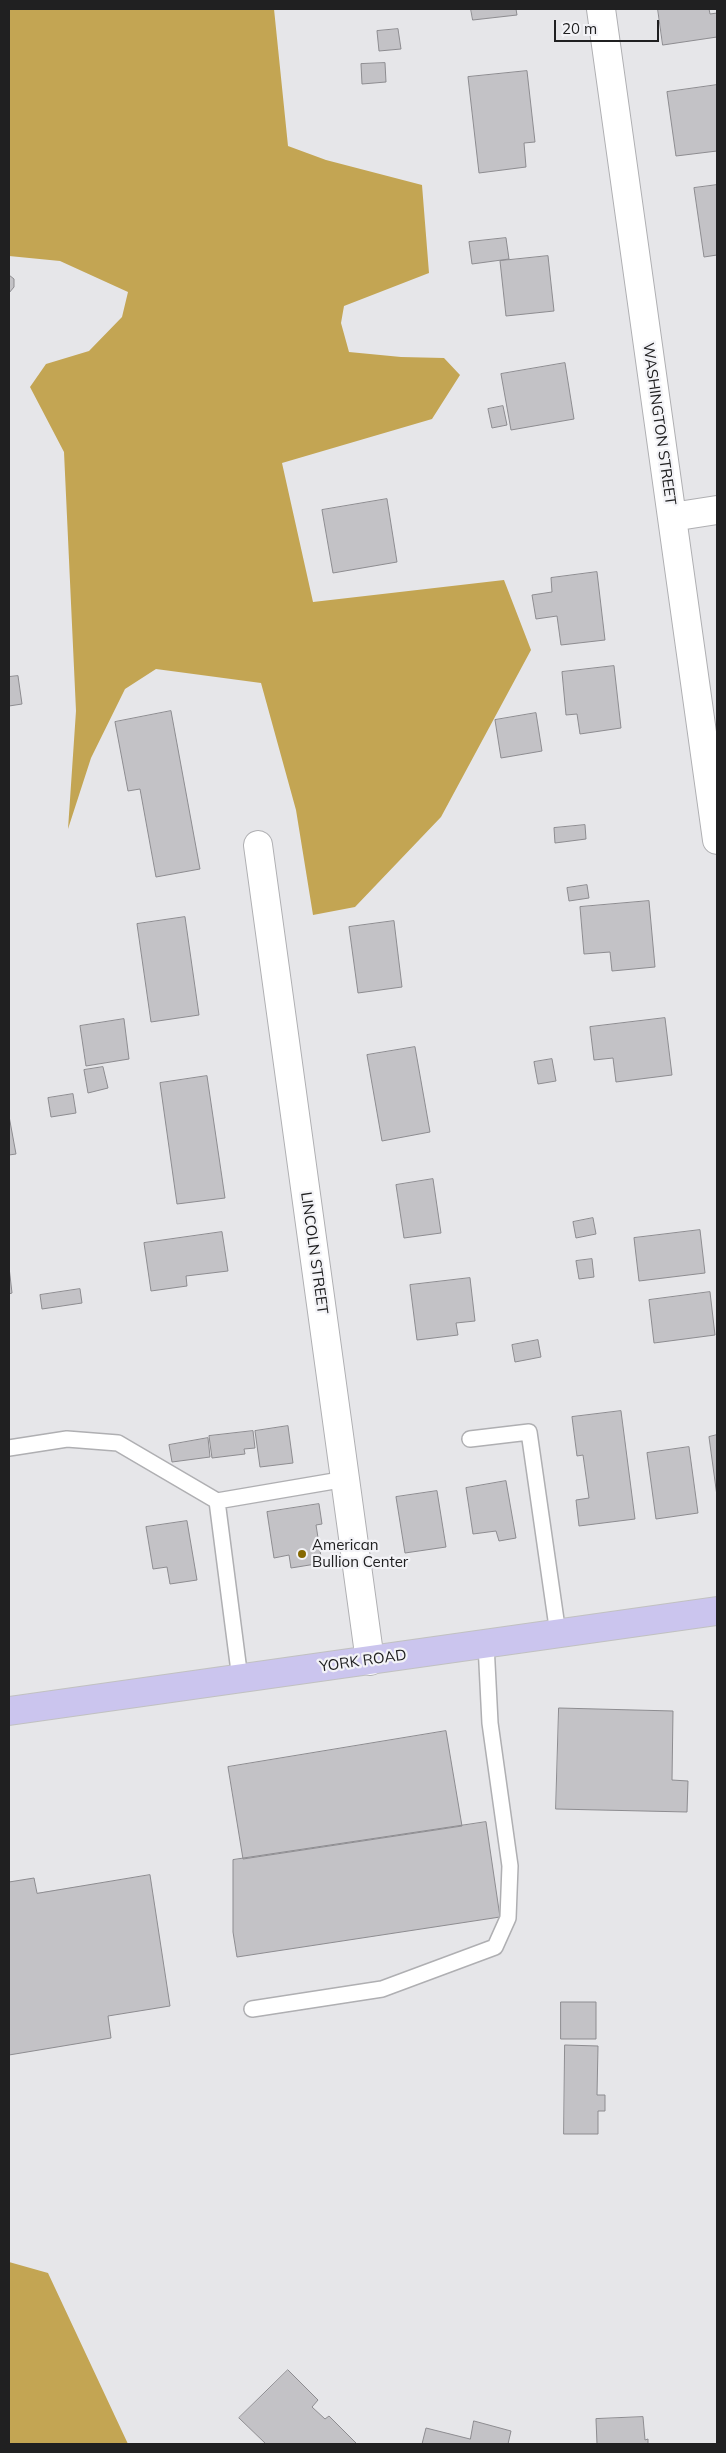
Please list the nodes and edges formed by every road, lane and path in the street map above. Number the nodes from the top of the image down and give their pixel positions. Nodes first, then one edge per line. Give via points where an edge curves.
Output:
1 (601, 9) edge
2 (717, 510) edge
3 (672, 517) junction
4 (717, 840) edge
5 (258, 845) dead end
6 (470, 1439) dead end
7 (9, 1448) edge
8 (346, 1479) junction
9 (217, 1501) junction
10 (717, 1611) edge
11 (558, 1634) junction
12 (486, 1644) junction
13 (370, 1660) junction
14 (240, 1679) junction
15 (9, 1712) edge
16 (252, 2009) dead end

1 - 3 street, WASHINGTON STREET
2 - 3 street
3 - 4 street, WASHINGTON STREET
5 - 8 street, LINCOLN STREET
6 - 11 lane via 529,1432
7 - 9 lane via 67,1439 118,1443
8 - 9 lane
8 - 13 street, LINCOLN STREET
9 - 14 lane
10 - 11 main road, YORK ROAD
11 - 12 main road, YORK ROAD
12 - 13 main road, YORK ROAD
12 - 16 lane via 490,1723 510,1866 508,1918 495,1947 382,1989
13 - 14 main road, YORK ROAD
14 - 15 main road, YORK ROAD

